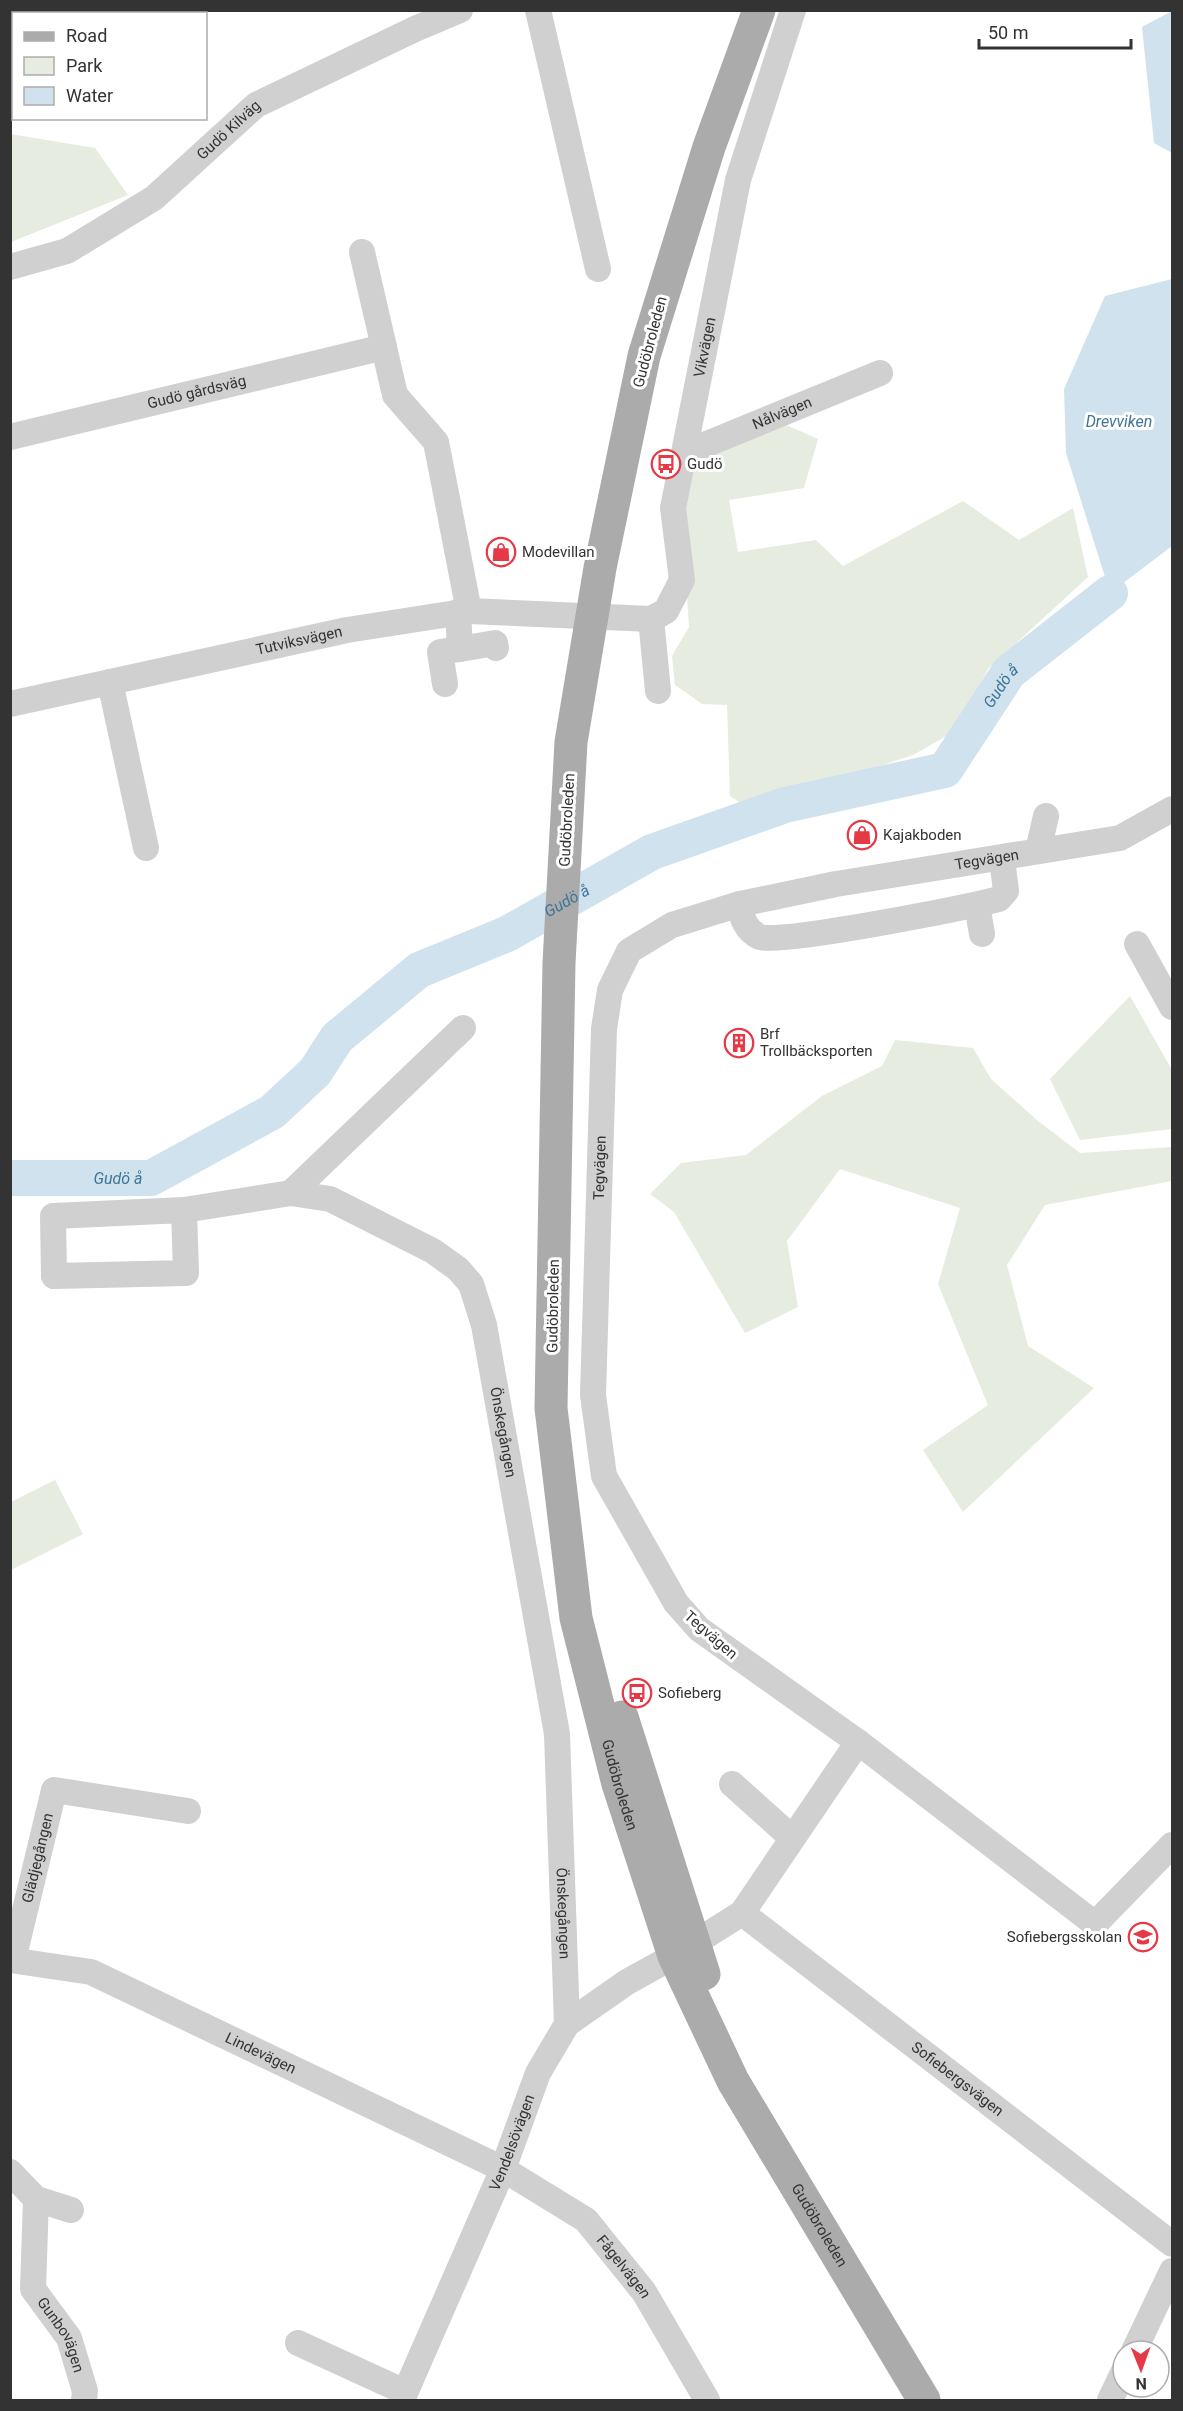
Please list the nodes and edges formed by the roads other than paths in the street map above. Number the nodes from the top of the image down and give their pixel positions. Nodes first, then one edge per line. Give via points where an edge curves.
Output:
1 (460, 10) edge
2 (538, 10) edge
3 (759, 10) edge
4 (792, 10) edge
5 (362, 252) dead end
6 (10, 267) edge
7 (598, 269) dead end
8 (384, 347) junction
9 (880, 373) dead end
10 (10, 437) edge
11 (685, 453) junction
12 (463, 612) junction
13 (602, 617) junction
14 (651, 619) junction
15 (496, 648) dead end
16 (460, 649) junction
17 (110, 682) junction
18 (445, 684) dead end
19 (658, 691) dead end
20 (10, 704) edge
21 (1173, 809) edge
22 (1046, 816) dead end
23 (146, 848) dead end
24 (1038, 851) junction
25 (1002, 859) junction
26 (740, 904) junction
27 (977, 905) junction
28 (982, 934) dead end
29 (1137, 944) dead end
30 (1173, 1007) edge
31 (463, 1028) dead end
32 (291, 1193) junction
33 (184, 1210) junction
34 (858, 1742) junction
35 (732, 1784) dead end
36 (188, 1811) dead end
37 (791, 1837) junction
38 (1173, 1845) edge
39 (742, 1913) junction
40 (684, 1949) junction
41 (12, 1960) edge
42 (567, 2024) junction
43 (503, 2169) junction
44 (10, 2172) edge
45 (36, 2199) junction
46 (71, 2210) dead end
47 (1173, 2244) edge
48 (1173, 2271) edge
49 (1140, 2339) edge
50 (298, 2343) dead end
51 (404, 2396) edge
52 (84, 2400) edge
53 (707, 2400) edge
54 (924, 2400) edge
55 (940, 2400) edge

1 - 6 street, Gudö Kilväg via 256,105 154,198 67,251
2 - 7 street
3 - 13 main road, Gudöbroleden via 708,147
4 - 11 street, Vikvägen via 738,180
5 - 8 street
8 - 10 street, Gudö gårdsväg
8 - 12 street via 395,395 436,442
9 - 11 street, Nålvägen
11 - 14 street, Vikvägen via 673,508 682,580 666,610
12 - 13 street, Tutviksvägen
12 - 16 street
12 - 17 street, Tutviksvägen via 347,630
13 - 14 street
13 - 40 main road, Gudöbroleden via 591,746 571,877 567,939 572,1418 590,1614
14 - 19 street
15 - 16 street via 495,643
16 - 18 street via 440,652
17 - 20 street, Tutviksvägen
17 - 23 street
21 - 24 street, Tegvägen via 1123,845
22 - 24 street
24 - 25 street, Tegvägen
25 - 26 street, Tegvägen via 946,861
25 - 27 street via 1006,891 999,900
26 - 27 street via 741,917 748,928 771,940
26 - 34 street, Tegvägen via 672,925 629,951 610,990 604,1029 592,1395 598,1448 604,1476 676,1603 699,1629 738,1659
27 - 28 street
29 - 30 street
31 - 32 street
32 - 33 street, Önskegången
32 - 42 street, Önskegången via 330,1199 438,1254 471,1284 477,1299 558,1734
33 - 33 street, Önskegången via 52,1216 54,1276 186,1273
34 - 37 street
34 - 38 street, Tegvägen via 1095,1924
35 - 37 street
36 - 41 street, Glädjegången via 54,1790
37 - 39 street
39 - 40 street
39 - 47 street, Sofiebergsvägen
40 - 42 street, Vendelsövägen
40 - 54 main road, Gudöbroleden via 733,2081
40 - 55 main road, Gudöbroleden
41 - 43 street, Lindevägen via 91,1972
42 - 43 street, Vendelsövägen via 538,2073
43 - 51 street, Vendelsövägen
43 - 53 street, Fågelvägen via 586,2220 644,2292
44 - 45 street
45 - 46 street
45 - 52 street, Gunbovägen via 33,2289 69,2338 85,2391
48 - 49 street
50 - 51 street

